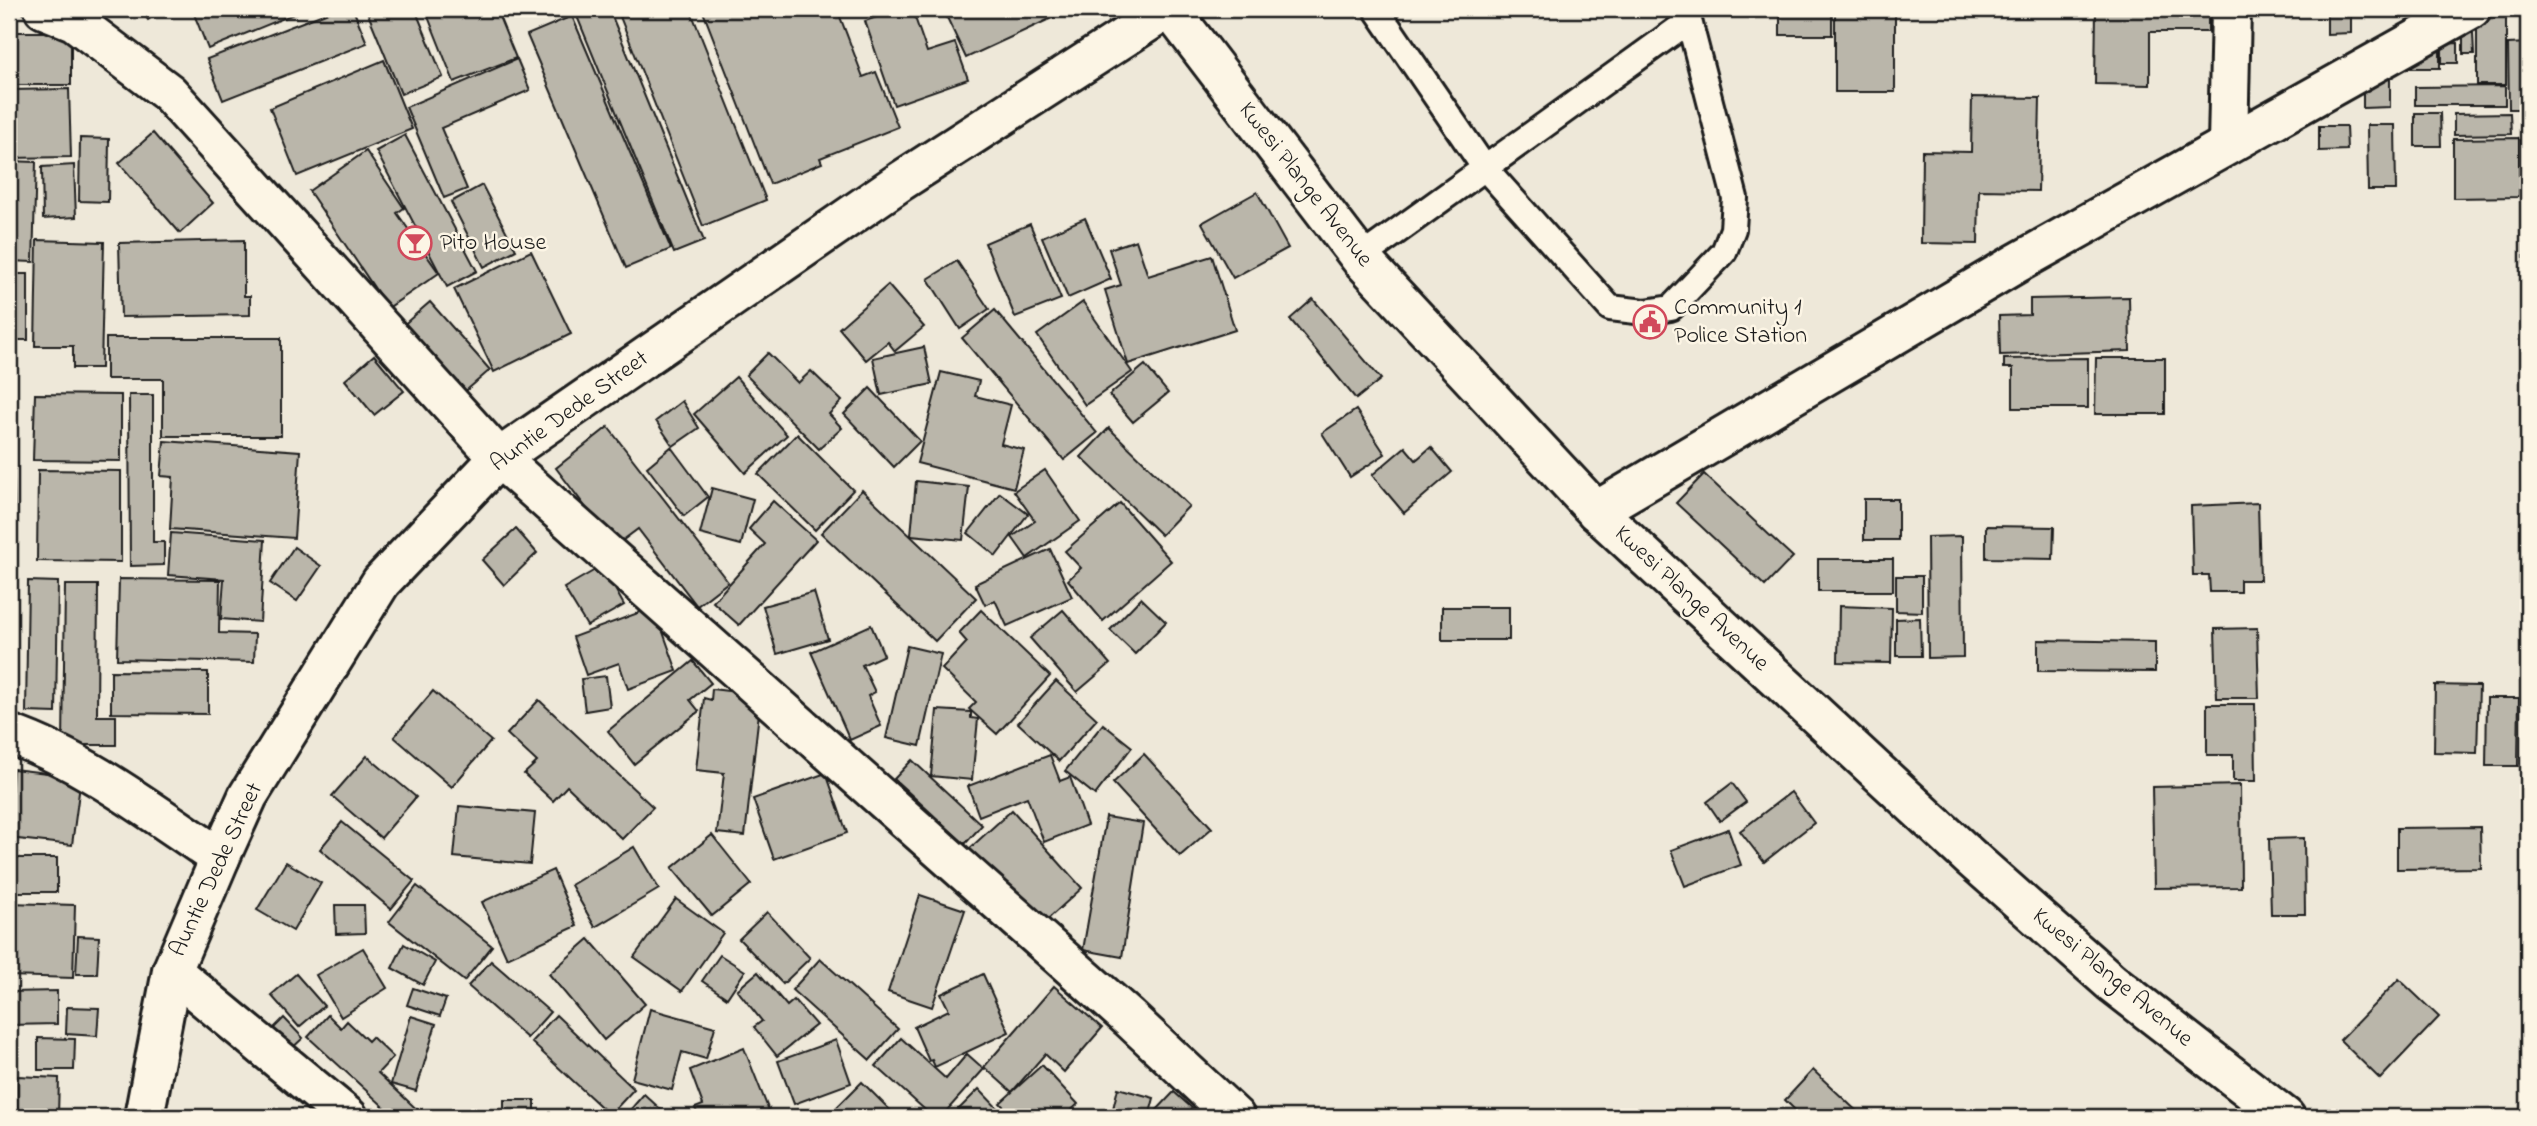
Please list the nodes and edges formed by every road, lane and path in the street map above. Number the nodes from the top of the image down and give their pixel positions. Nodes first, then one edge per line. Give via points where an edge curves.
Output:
1 (44, 9) edge
2 (1169, 9) edge
3 (1376, 9) edge
4 (2231, 9) edge
5 (2470, 9) edge
6 (1688, 15) edge
7 (2228, 144) junction
8 (1484, 167) junction
9 (1360, 258) junction
10 (499, 458) junction
11 (1597, 511) junction
12 (9, 734) edge
13 (220, 858) junction
14 (172, 971) junction
15 (144, 1117) edge
16 (348, 1117) edge
17 (1235, 1117) edge
18 (2285, 1117) edge

1 - 10 street via 74,21 169,93
2 - 9 street, Kwesi Plange Avenue
2 - 10 street, Auntie Dede Street via 901,181
3 - 8 lane
4 - 7 street
5 - 7 street
6 - 8 lane
6 - 8 lane via 1735,198 1734,219 1724,252 1671,308 1645,312 1610,308
7 - 11 street
8 - 9 lane
9 - 11 street, Kwesi Plange Avenue
10 - 13 street, Auntie Dede Street via 380,582 248,796
10 - 17 street
11 - 18 street, Kwesi Plange Avenue via 2091,965
12 - 13 street via 89,772
13 - 14 street, Auntie Dede Street
14 - 15 street, Auntie Dede Street
14 - 16 street

